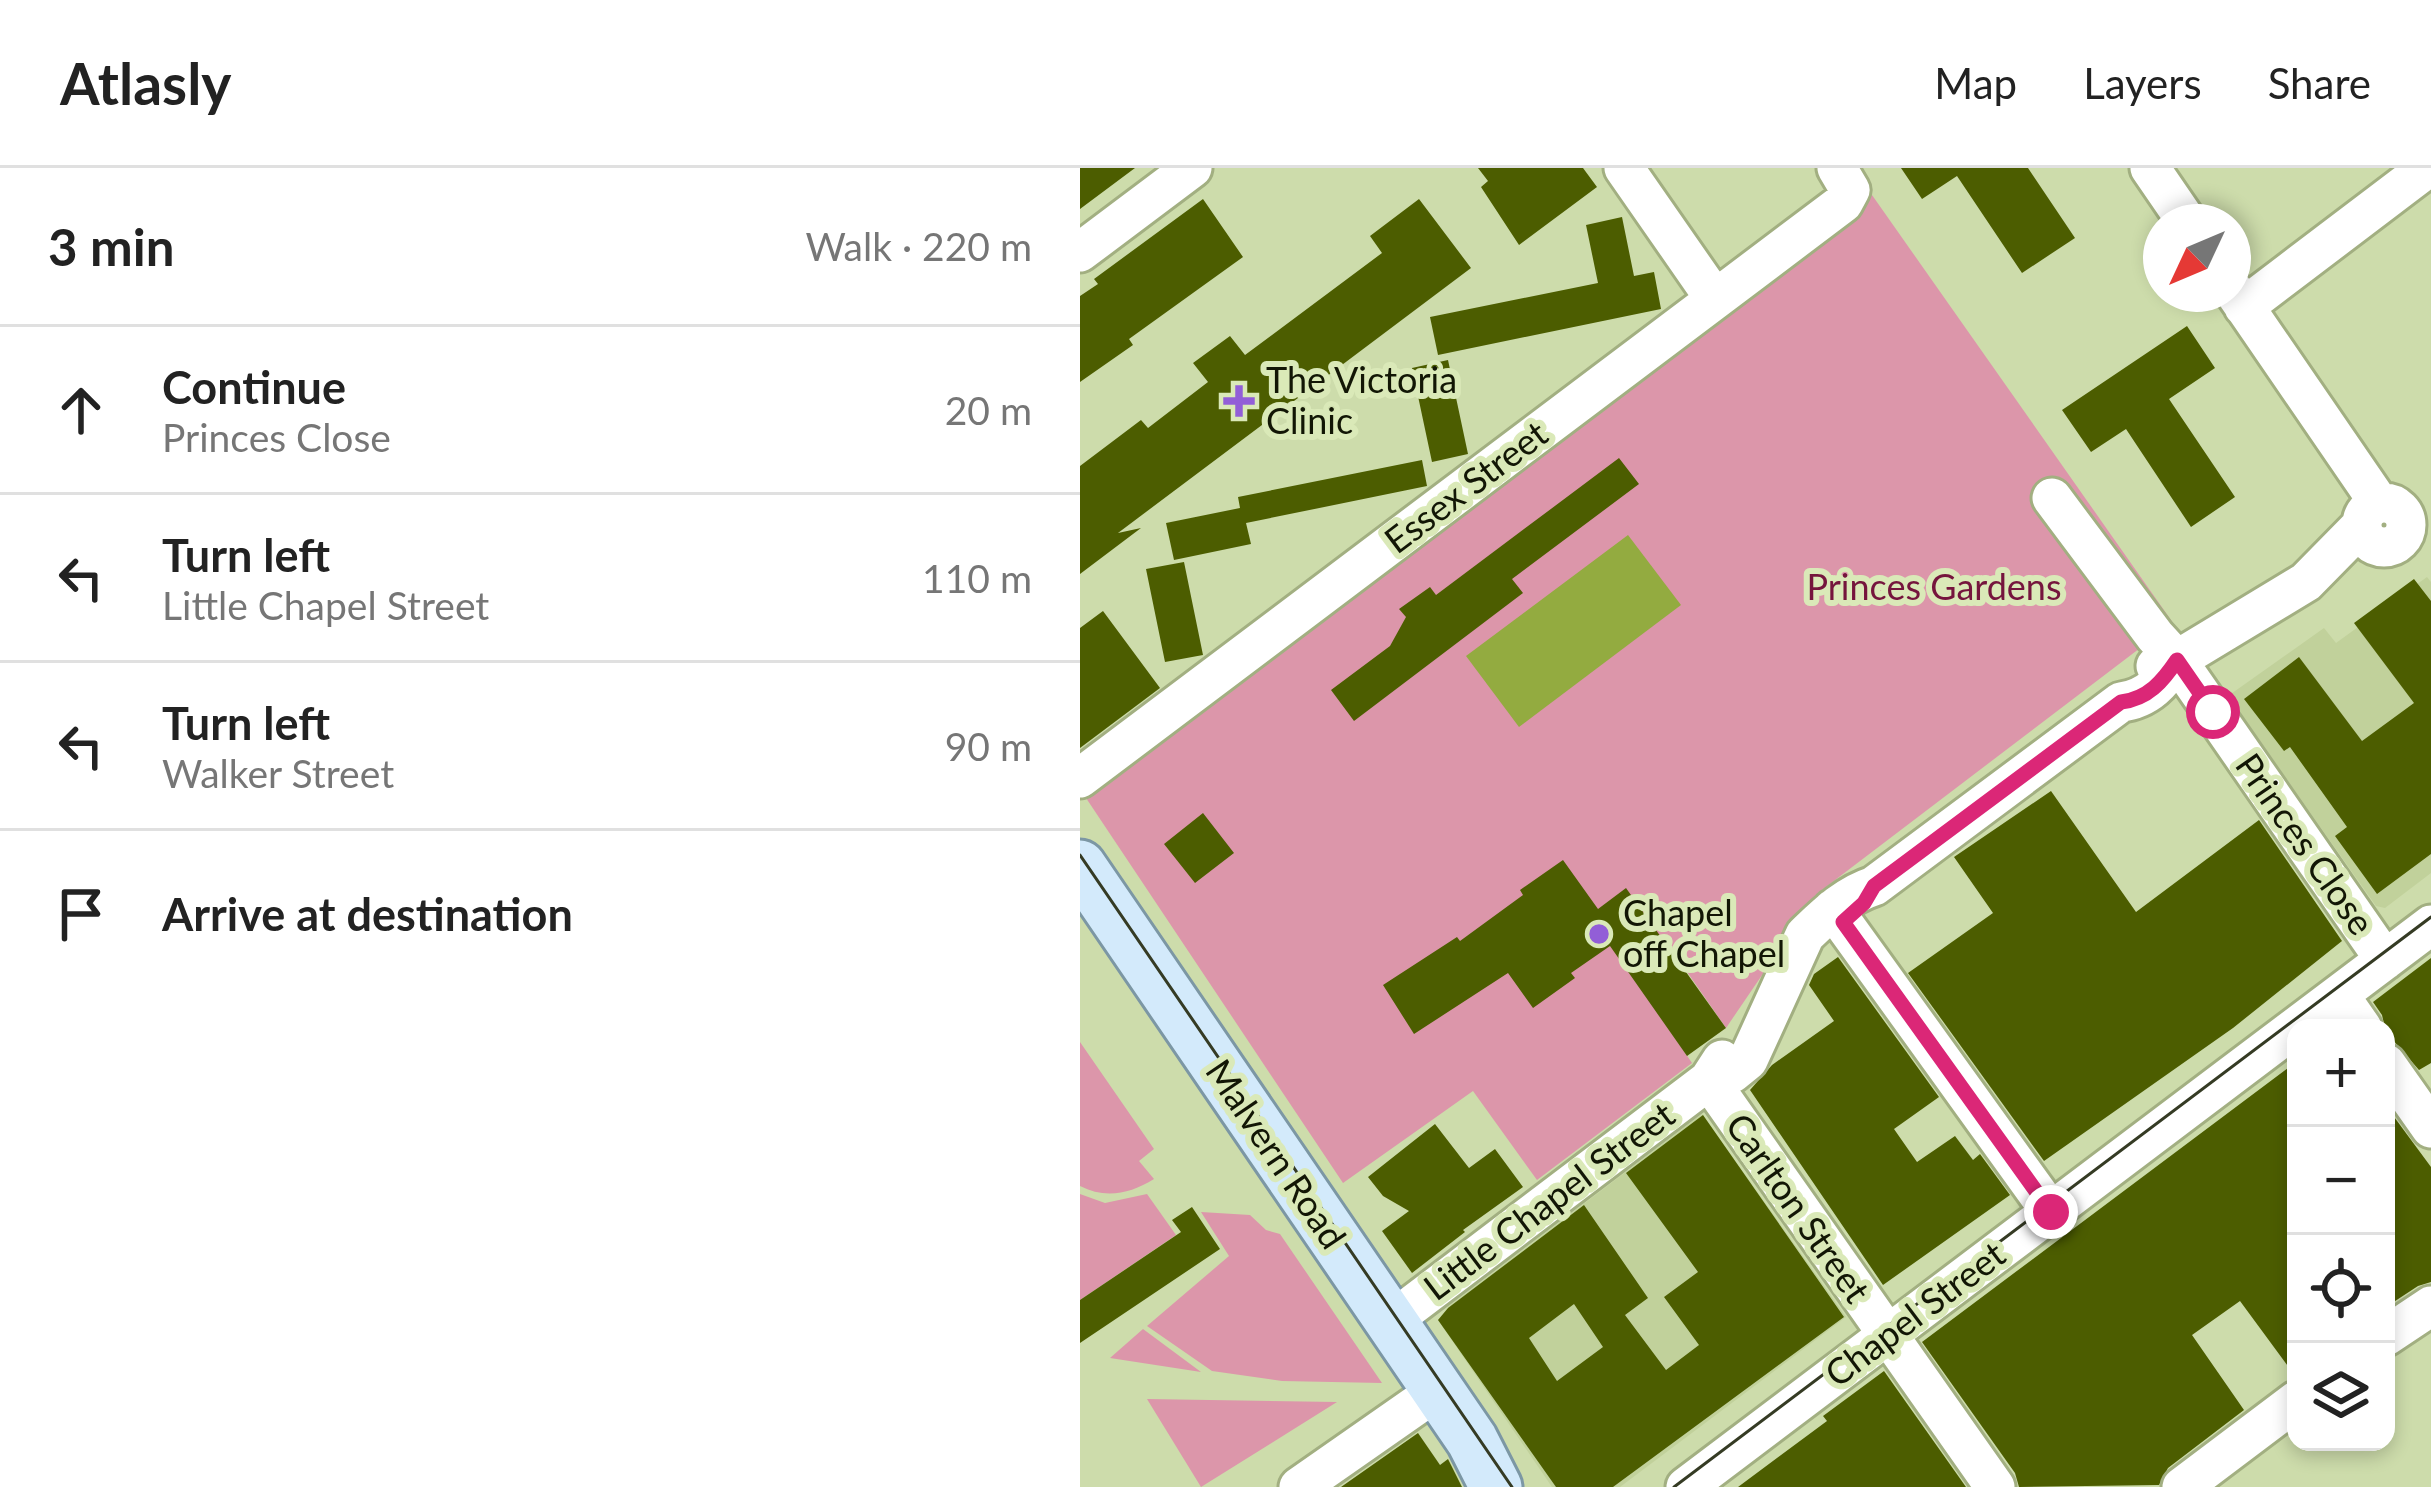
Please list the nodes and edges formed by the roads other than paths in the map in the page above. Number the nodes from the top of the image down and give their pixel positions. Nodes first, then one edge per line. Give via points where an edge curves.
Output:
1 (1192, 168) edge
2 (1624, 168) edge
3 (2150, 168) edge
4 (2427, 168) edge
5 (1843, 181) edge
6 (2175, 204) edge
7 (1080, 252) edge
8 (2251, 290) edge
9 (1715, 299) junction
10 (2248, 312) edge
11 (2052, 498) dead end
12 (2393, 535) edge
13 (2177, 660) junction
14 (1080, 778) edge
15 (1080, 866) edge
16 (1838, 915) junction
17 (2431, 925) edge
18 (2386, 959) junction
19 (2339, 995) junction
20 (2356, 1019) edge
21 (2395, 1077) edge
22 (1709, 1080) junction
23 (2431, 1128) edge
24 (2051, 1212) junction
25 (2431, 1306) edge
26 (1390, 1322) junction
27 (2395, 1330) edge
28 (1888, 1335) junction
29 (1438, 1390) junction
30 (2287, 1408) edge
31 (1472, 1441) junction
32 (1299, 1487) edge
33 (1496, 1487) edge
34 (1515, 1487) edge
35 (1686, 1487) edge
36 (1995, 1487) edge
37 (2182, 1487) edge

1 - 7 street
2 - 9 street
3 - 6 street
4 - 8 street
5 - 9 street, Essex Street
9 - 14 street, Essex Street
10 - 12 street
11 - 13 street, Princes Close
12 - 13 street, Little Chapel Street via 2367,564 2306,582
13 - 16 street, Little Chapel Street via 2127,686 2121,702 1874,886 1855,892
13 - 18 street, Princes Close
15 - 26 main road, Malvern Road
16 - 22 street, Little Chapel Street via 1805,935 1748,1060
16 - 24 street
17 - 18 street, Chapel Street
18 - 19 street, Chapel Street
19 - 20 street
19 - 24 street, Chapel Street
21 - 23 street
22 - 26 street, Little Chapel Street
22 - 28 street, Carlton Street
24 - 28 street, Chapel Street
25 - 27 street
26 - 29 main road, Malvern Road
28 - 35 street, Chapel Street
28 - 36 street, Carlton Street
29 - 31 main road, Malvern Road
29 - 32 street
30 - 37 street
31 - 33 main road
31 - 34 main road

